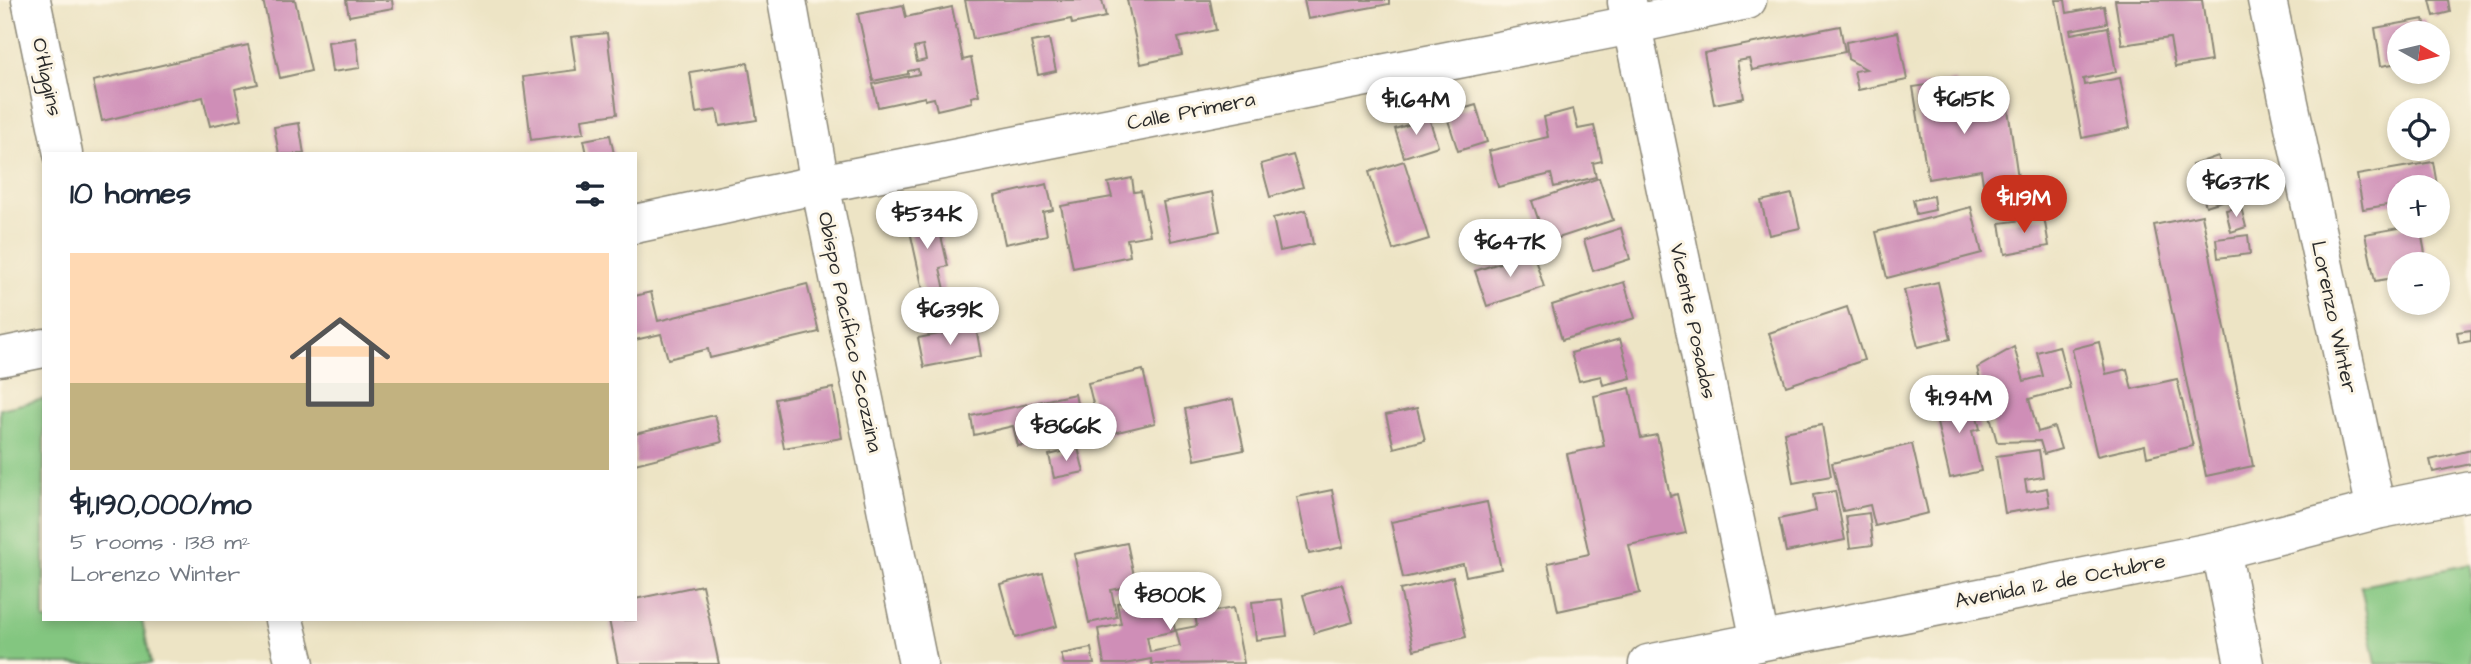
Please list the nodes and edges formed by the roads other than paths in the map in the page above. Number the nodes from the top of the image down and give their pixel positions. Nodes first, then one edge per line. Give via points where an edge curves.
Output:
1 (31, 0) edge
2 (787, 0) edge
3 (1747, 0) edge
4 (2267, 0) edge
5 (1629, 13) edge
6 (63, 152) edge
7 (820, 184) junction
8 (637, 224) edge
9 (42, 348) edge
10 (0, 357) edge
11 (2471, 491) edge
12 (2376, 510) junction
13 (2221, 550) junction
14 (284, 621) edge
15 (1760, 641) junction
16 (295, 664) edge
17 (918, 664) edge
18 (1648, 664) edge
19 (2244, 664) edge

1 - 6 street, O'Higgins
2 - 7 street, Obispo Pacífico Scozzina
3 - 5 street, Calle Primera
4 - 12 street, Lorenzo Winter
5 - 7 street, Calle Primera
5 - 15 street, Vicente Posadas
7 - 8 street, Calle Primera
7 - 17 street, Obispo Pacífico Scozzina
9 - 10 street
11 - 12 street, Avenida 12 de Octubre
12 - 13 street, Avenida 12 de Octubre
13 - 15 street, Avenida 12 de Octubre
13 - 19 street
14 - 16 street
15 - 18 street, Avenida 12 de Octubre

